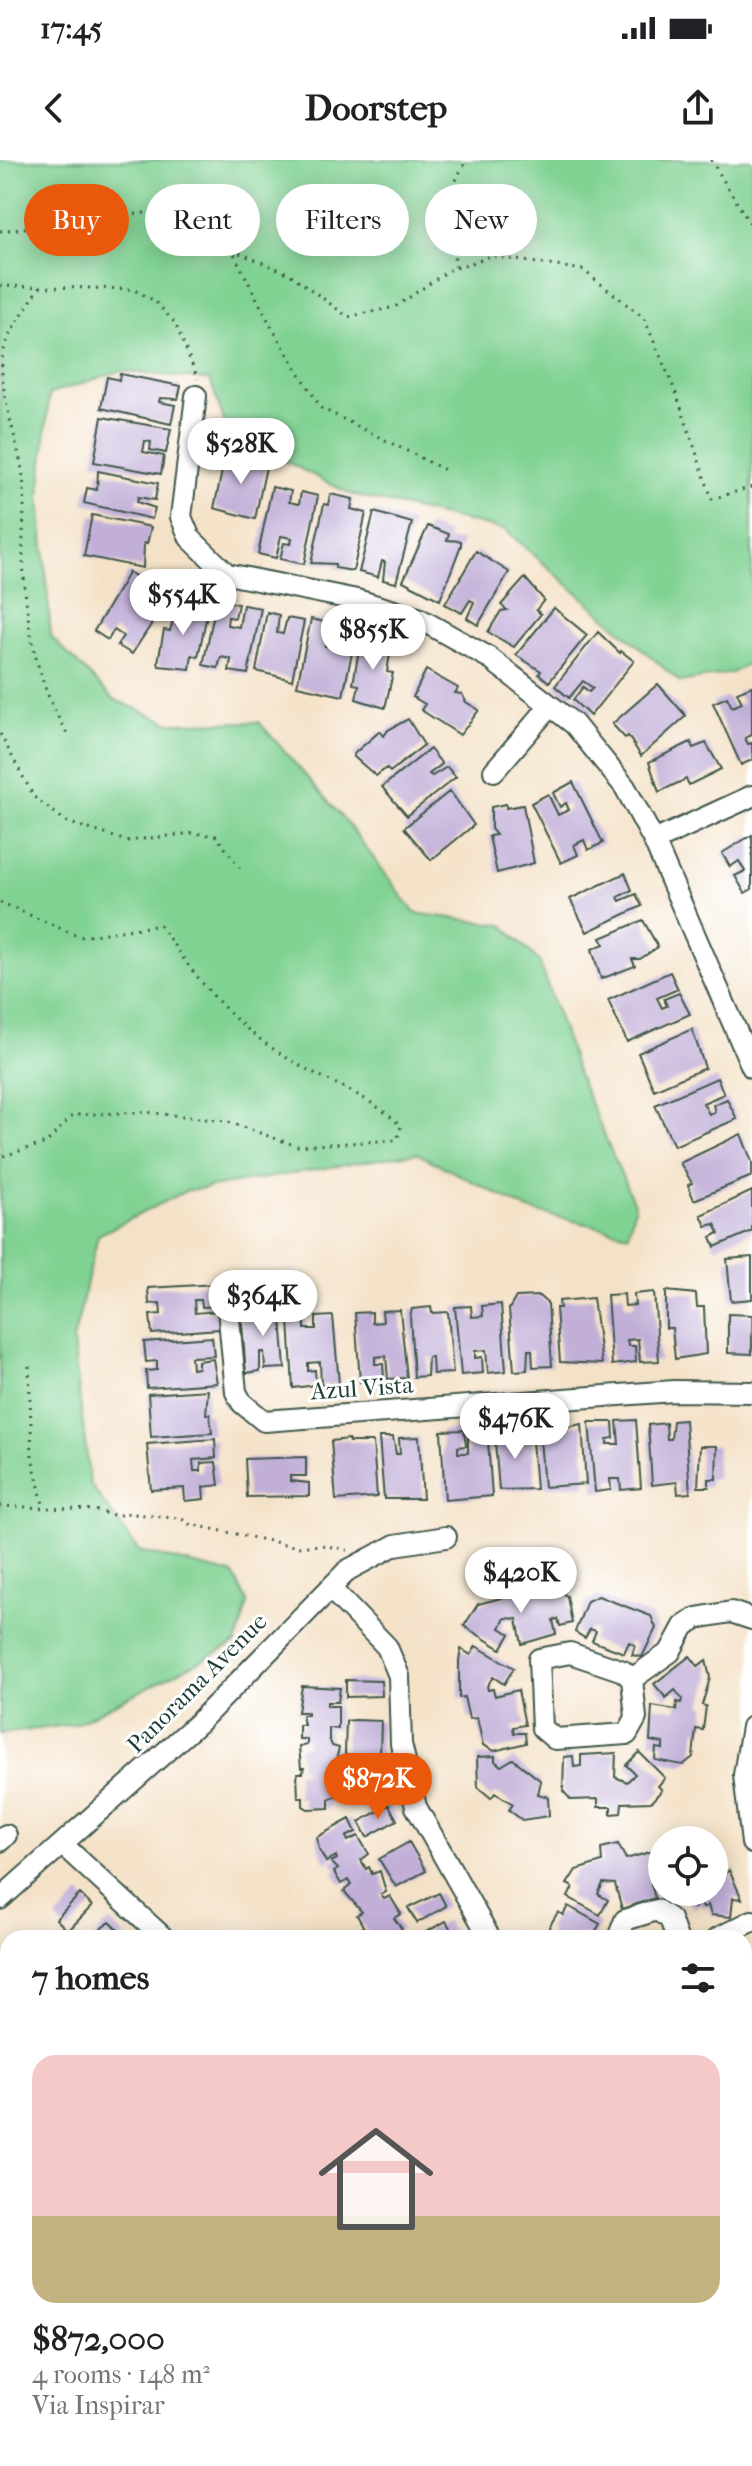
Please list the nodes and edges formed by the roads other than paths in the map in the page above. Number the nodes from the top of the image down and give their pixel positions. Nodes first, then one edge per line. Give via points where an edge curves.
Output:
1 (199, 393) road end
2 (550, 706) junction
3 (494, 771) dead end
4 (752, 796) edge
5 (654, 841) junction
6 (752, 1067) edge
7 (227, 1298) dead end
8 (752, 1392) edge
9 (446, 1537) dead end
10 (330, 1588) junction
11 (752, 1619) edge
12 (632, 1679) junction
13 (752, 1727) edge
14 (752, 1843) edge
15 (64, 1846) junction
16 (0, 1899) edge
17 (752, 1921) edge
18 (155, 1930) edge
19 (485, 1930) edge
20 (621, 1930) edge
21 (674, 1930) edge
22 (734, 1930) edge

1 - 2 street via 181,517 185,531 227,574 418,618 488,657
2 - 3 street
2 - 5 street via 574,724 625,787
4 - 5 street
5 - 6 street
7 - 8 street, Azul Vista via 236,1392 264,1421 674,1391
9 - 10 street, Panorama Avenue via 395,1545 348,1570
10 - 15 street, Panorama Avenue via 199,1722
10 - 19 street via 387,1647 399,1676 401,1744 416,1807
11 - 12 street via 731,1612 696,1618 684,1626 670,1652
12 - 12 street via 570,1653 539,1659 546,1735 555,1739 627,1734 636,1718
13 - 14 street via 744,1775
15 - 16 street, Panorama Avenue
15 - 18 street
17 - 22 street
20 - 21 street via 625,1920 657,1910 670,1919

